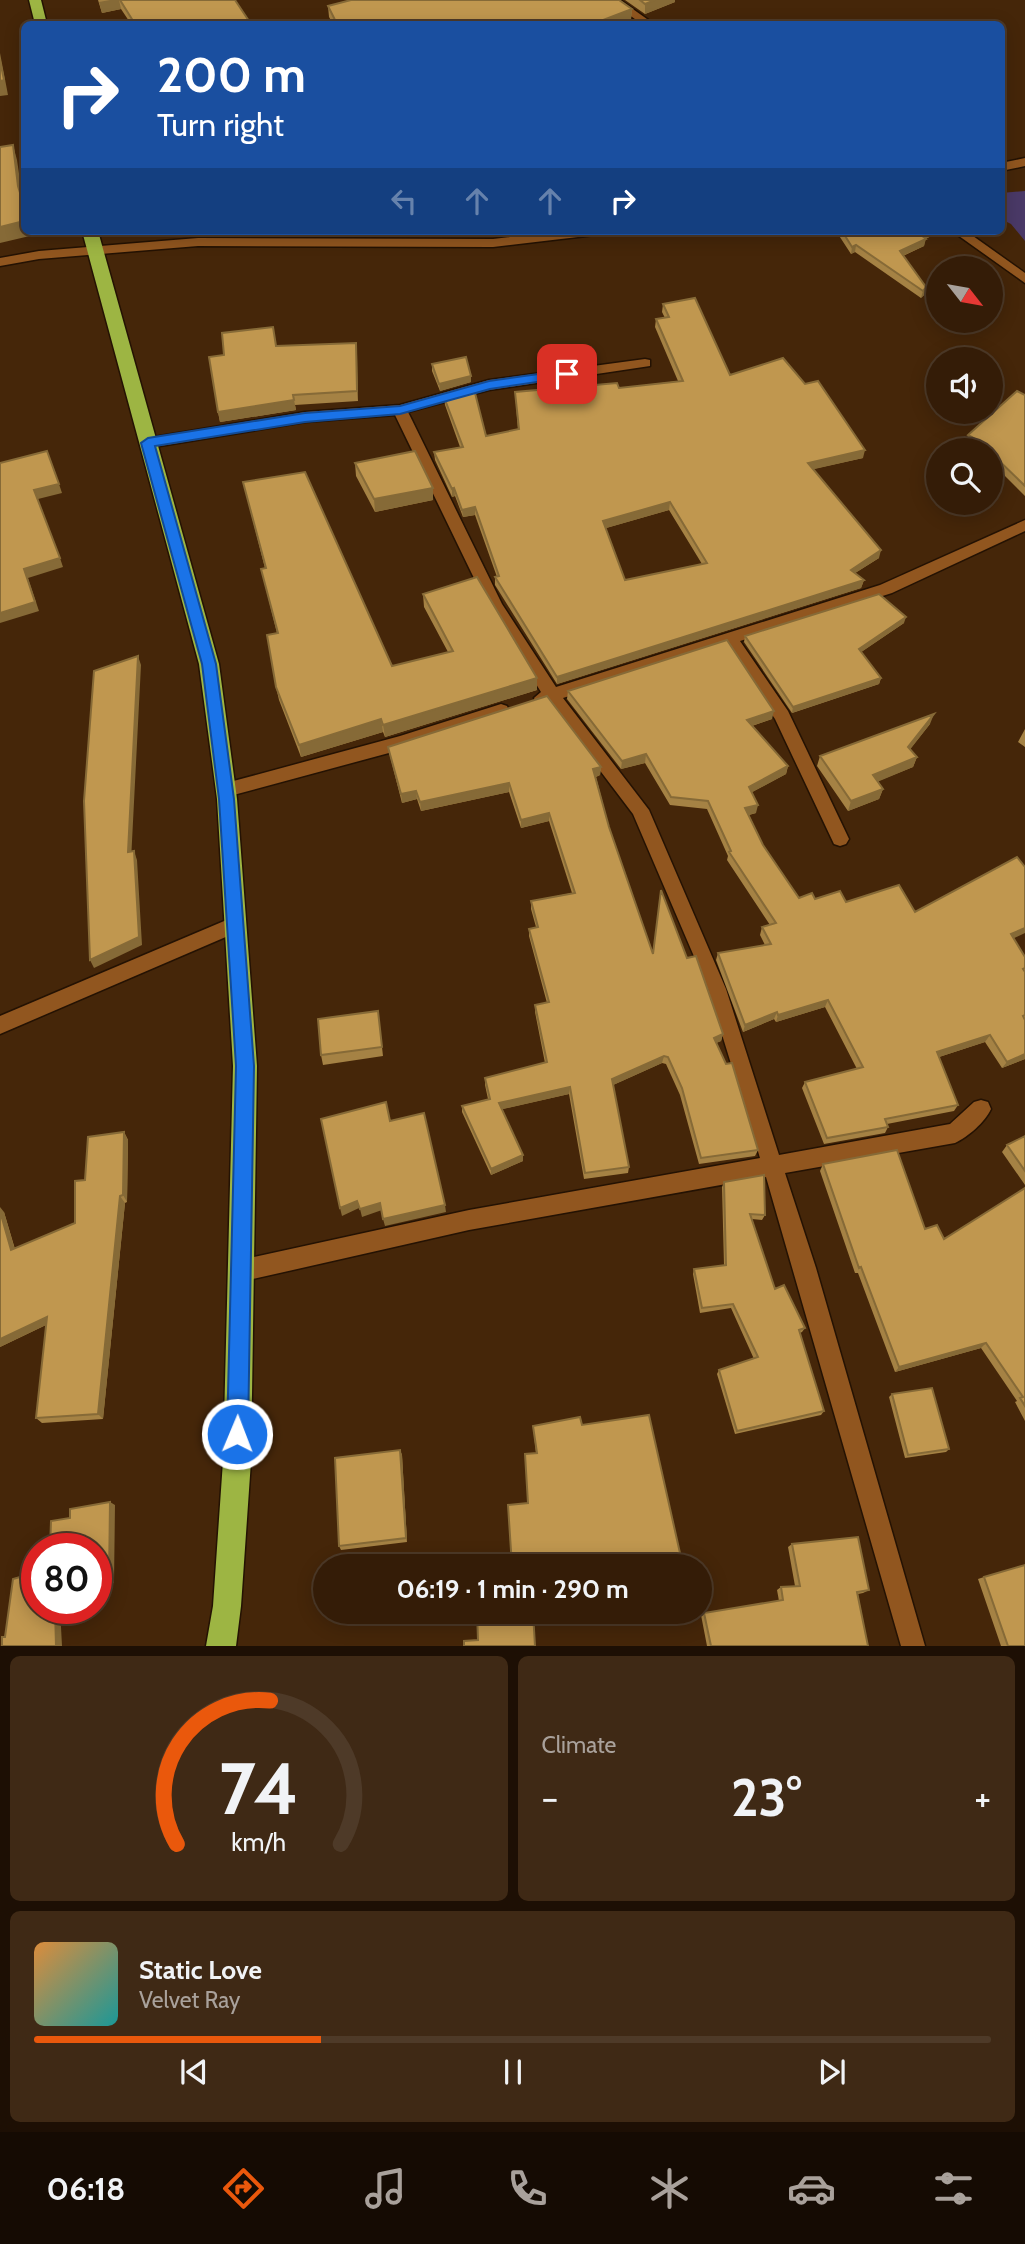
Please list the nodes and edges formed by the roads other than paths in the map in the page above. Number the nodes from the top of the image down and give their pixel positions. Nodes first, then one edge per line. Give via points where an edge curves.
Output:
1 (35, 0) edge
2 (613, 0) edge
3 (40, 21) edge
4 (644, 21) edge
5 (1025, 162) edge
6 (1005, 166) edge
7 (561, 235) edge
8 (964, 235) edge
9 (93, 241) edge
10 (0, 262) edge
11 (1025, 279) edge
12 (645, 363) dead end
13 (400, 410) junction
14 (148, 443) junction
15 (1025, 525) edge
16 (730, 639) junction
17 (552, 695) junction
18 (226, 790) junction
19 (840, 839) dead end
20 (236, 924) junction
21 (0, 1025) edge
22 (981, 1109) dead end
23 (773, 1165) junction
24 (240, 1271) junction
25 (221, 1646) edge
26 (913, 1646) edge

1 - 3 highway
2 - 4 street
5 - 6 street
7 - 9 street via 493,243
8 - 11 street
9 - 10 street
9 - 14 highway
12 - 13 street via 489,385
13 - 14 street via 305,418
13 - 17 street via 496,607
14 - 18 highway via 209,664
15 - 16 street via 886,589
16 - 17 street
16 - 19 street via 782,716
17 - 18 street via 400,743
17 - 23 street via 640,810 717,989
18 - 20 highway
20 - 21 street
20 - 24 highway via 245,1066
22 - 23 street via 955,1133
23 - 24 street via 469,1220
23 - 26 street
24 - 25 highway via 237,1461

